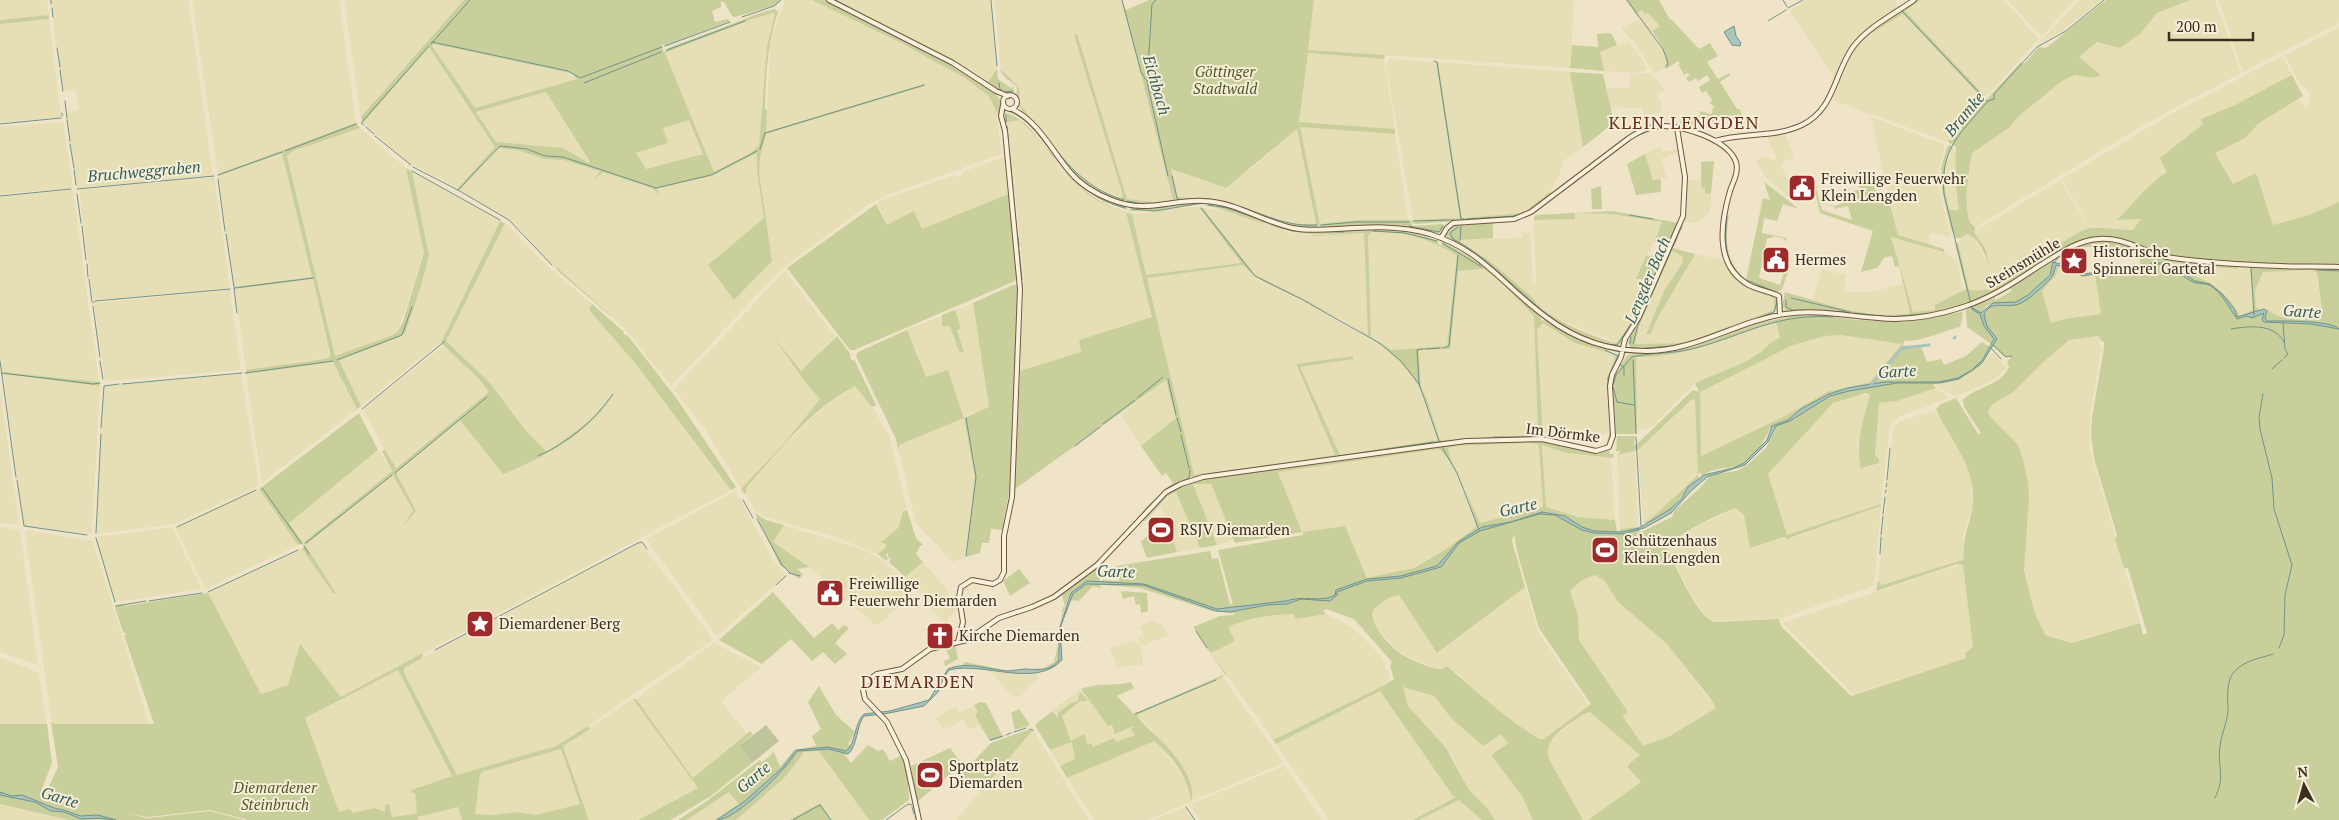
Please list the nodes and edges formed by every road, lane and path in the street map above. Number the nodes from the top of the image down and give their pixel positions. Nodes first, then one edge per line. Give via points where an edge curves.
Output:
1 (829, 0) edge
2 (1914, 0) edge
3 (996, 91) junction
4 (1008, 96) junction
5 (1016, 104) junction
6 (1004, 105) junction
7 (1012, 109) junction
8 (1021, 113) junction
9 (1678, 128) junction
10 (1726, 137) junction
11 (1715, 141) junction
12 (1723, 146) junction
13 (1441, 238) junction
14 (2339, 267) edge
15 (1780, 314) junction
16 (1622, 349) junction
17 (958, 642) junction
18 (919, 820) edge

1 - 3 main road via 953,63
2 - 10 main road via 1858,42 1848,54 1834,90 1820,112 1801,126 1781,132
3 - 4 main road
3 - 6 main road
4 - 5 main road, Steinsmühle via 1014,97
4 - 6 main road
5 - 7 main road
5 - 8 main road, Steinsmühle
6 - 7 main road
6 - 17 main road via 1001,115 1020,282 1012,499 1004,536 1004,574 993,584 972,580 962,584 959,595 962,622
7 - 8 main road
8 - 13 main road, Steinsmühle via 1075,178 1098,194 1118,202 1153,206 1212,202 1293,228 1402,228
9 - 11 main road
9 - 13 main road via 1657,126 1639,132 1531,212 1518,218 1453,223
9 - 16 main road, Im Dörmke via 1685,177 1683,216
10 - 11 main road
10 - 12 main road
11 - 12 main road
12 - 15 main road via 1735,159 1737,168 1723,230 1726,260 1746,283 1779,296
13 - 16 main road, Steinsmühle via 1481,259 1558,326 1596,343
14 - 15 main road, Steinsmühle via 2173,258 2151,254 2124,241 2098,239 2076,244 2005,288 1971,304 1928,316 1901,319 1815,312
15 - 16 main road, Steinsmühle via 1680,347 1650,351
16 - 17 main road, Im Dörmke via 1610,381 1613,438 1605,450 1595,451 1533,438 1446,442 1186,482 1166,492 1097,565 1059,594 999,618 970,638
17 - 18 main road via 924,652 902,669 877,674 867,681 864,688 864,697 883,717 906,760

